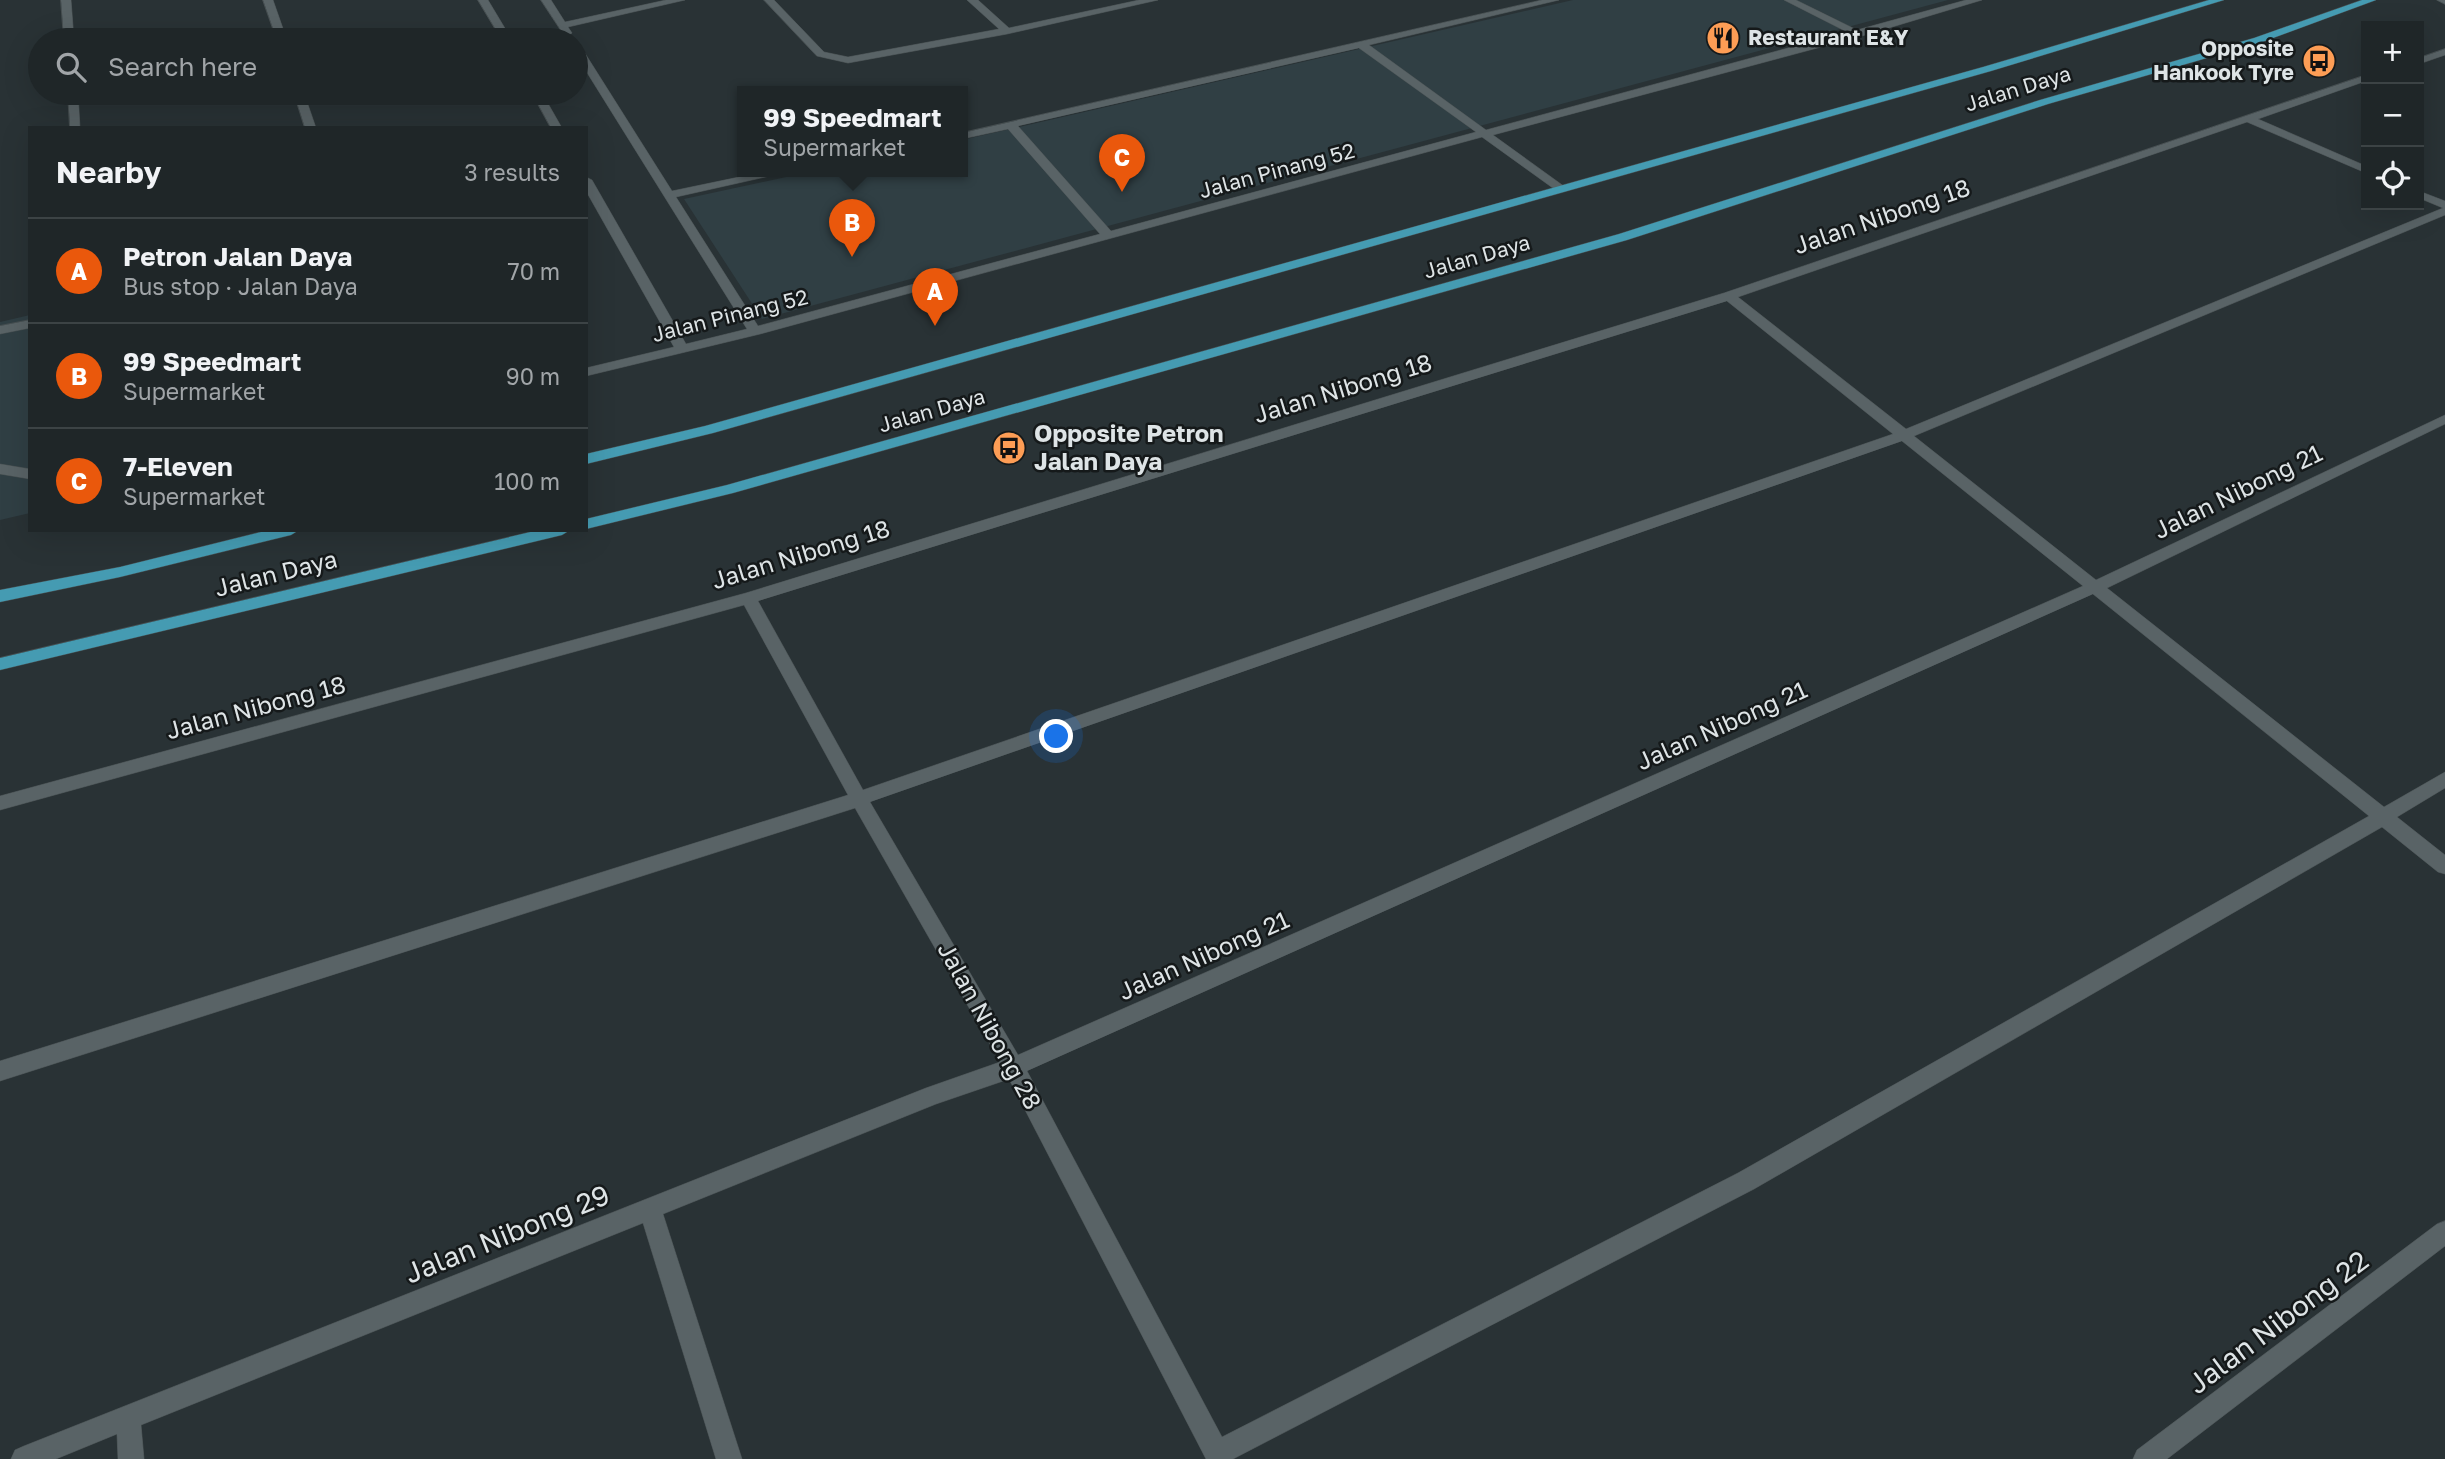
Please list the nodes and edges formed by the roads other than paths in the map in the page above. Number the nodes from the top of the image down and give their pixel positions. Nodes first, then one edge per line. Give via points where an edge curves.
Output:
1 (66, 0) edge
2 (268, 0) edge
3 (483, 0) edge
4 (546, 0) edge
5 (680, 0) edge
6 (769, 0) edge
7 (972, 0) edge
8 (1153, 0) edge
9 (1554, 0) edge
10 (1789, 0) edge
11 (1977, 0) edge
12 (2219, 0) edge
13 (2371, 0) edge
14 (562, 25) junction
15 (68, 28) edge
16 (278, 28) edge
17 (500, 28) edge
18 (564, 28) edge
19 (1007, 31) junction
20 (1858, 34) junction
21 (1362, 45) junction
22 (2445, 52) edge
23 (2424, 59) edge
24 (588, 66) edge
25 (2361, 80) edge
26 (74, 105) edge
27 (303, 105) edge
28 (544, 105) edge
29 (2247, 118) junction
30 (1011, 125) junction
31 (75, 126) edge
32 (310, 126) edge
33 (556, 126) edge
34 (968, 134) edge
35 (1487, 134) junction
36 (2361, 168) edge
37 (757, 177) edge
38 (588, 184) edge
39 (1561, 189) junction
40 (669, 195) junction
41 (2424, 196) edge
42 (2445, 205) edge
43 (2445, 211) edge
44 (1109, 236) junction
45 (1730, 296) junction
46 (28, 324) edge
47 (0, 330) edge
48 (755, 331) junction
49 (681, 347) junction
50 (588, 371) edge
51 (2445, 419) edge
52 (1904, 435) junction
53 (588, 459) edge
54 (0, 469) edge
55 (28, 474) edge
56 (588, 524) edge
57 (283, 532) edge
58 (554, 532) edge
59 (2095, 587) junction
60 (0, 596) edge
61 (748, 597) junction
62 (0, 664) edge
63 (2445, 779) edge
64 (859, 799) junction
65 (0, 803) edge
66 (2383, 817) junction
67 (2445, 866) edge
68 (1014, 1067) junction
69 (0, 1071) edge
70 (650, 1210) junction
71 (2445, 1232) edge
72 (128, 1419) junction
73 (1218, 1456) edge
74 (24, 1459) edge
75 (131, 1459) edge
76 (729, 1459) edge
77 (2146, 1459) edge

1 - 15 street
2 - 16 street
3 - 17 street
4 - 14 street
5 - 14 street
6 - 19 street via 821,54 848,60
7 - 19 street
8 - 19 street
9 - 21 street
10 - 20 street
11 - 20 street, Jalan Pinang 52
12 - 39 main road, Jalan Daya
13 - 56 main road, Jalan Daya via 2258,40 2044,102 1623,237 728,490
14 - 18 street
20 - 35 street, Jalan Pinang 52
21 - 30 street
21 - 35 street
22 - 23 street
24 - 40 street
25 - 29 street, Jalan Nibong 18
26 - 31 street
27 - 32 street
28 - 33 street
29 - 36 street
29 - 45 street, Jalan Nibong 18
30 - 34 street
30 - 44 street
35 - 39 street
35 - 44 street, Jalan Pinang 52
37 - 40 street
38 - 49 street
39 - 53 main road, Jalan Daya via 708,430
40 - 48 street
41 - 42 street
43 - 52 street
44 - 48 street, Jalan Pinang 52
45 - 52 street
45 - 61 street, Jalan Nibong 18
46 - 47 street
48 - 49 street, Jalan Pinang 52
49 - 50 street, Jalan Pinang 52
51 - 59 street, Jalan Nibong 21
52 - 59 street
52 - 64 street
54 - 55 street
57 - 60 main road, Jalan Daya
58 - 62 main road, Jalan Daya
59 - 66 street
59 - 68 street, Jalan Nibong 21
61 - 64 street, Jalan Nibong 28
61 - 65 street, Jalan Nibong 18
63 - 66 street
64 - 68 street, Jalan Nibong 28
64 - 69 street
66 - 67 street
66 - 73 street via 1746,1181
68 - 70 street, Jalan Nibong 29
68 - 73 street, Jalan Nibong 28
70 - 72 street, Jalan Nibong 29
70 - 76 street
71 - 77 street, Jalan Nibong 22
72 - 74 street, Jalan Nibong 29
72 - 75 street

